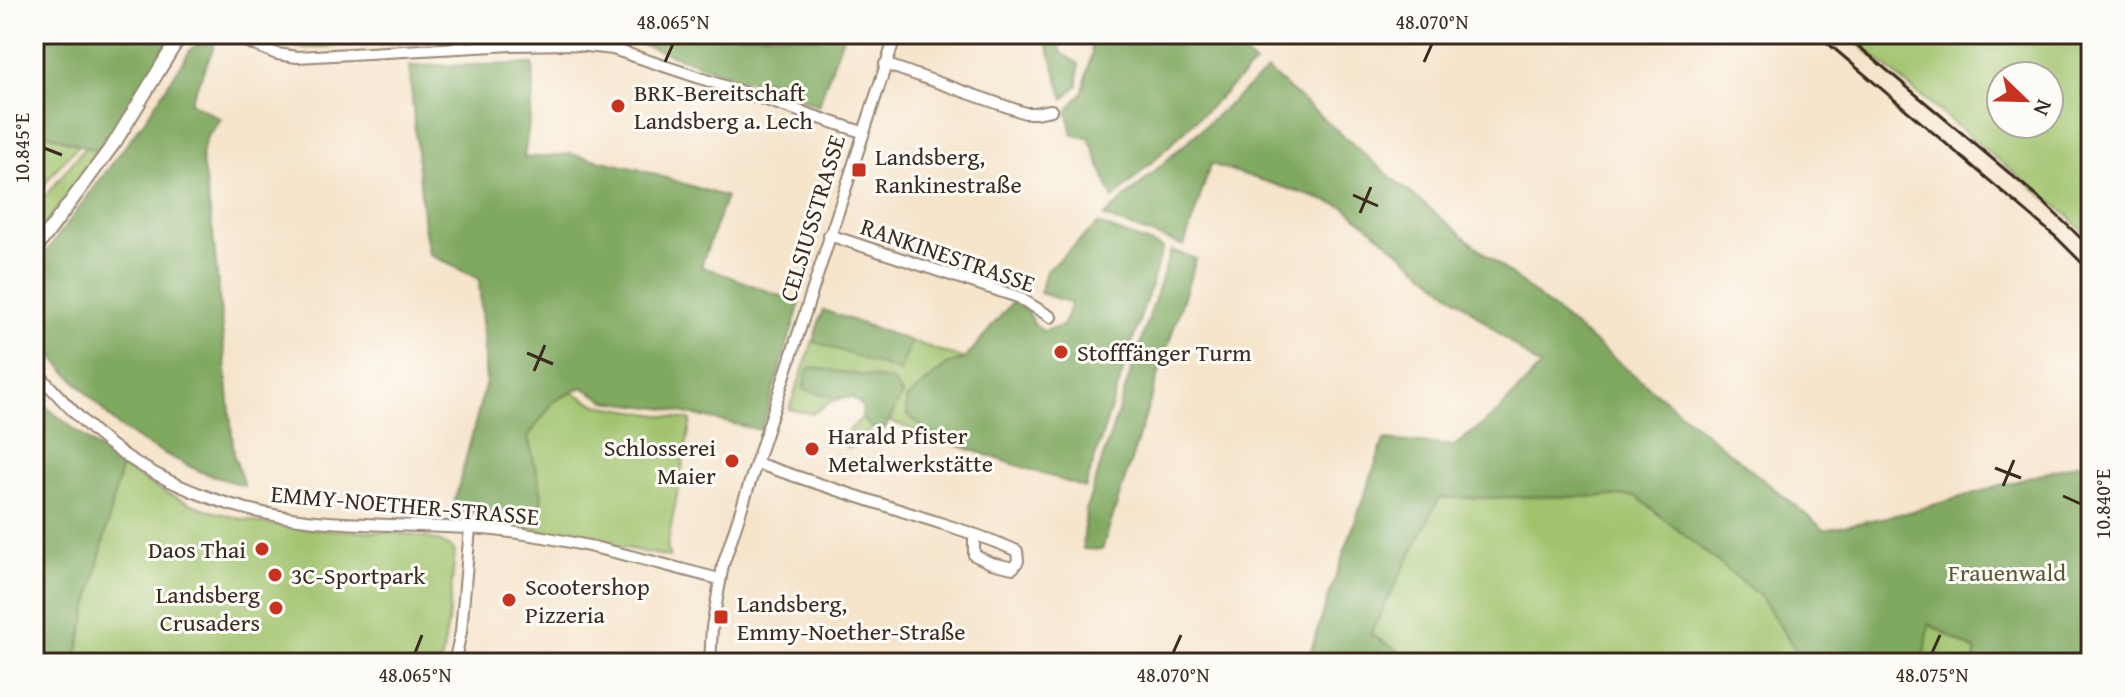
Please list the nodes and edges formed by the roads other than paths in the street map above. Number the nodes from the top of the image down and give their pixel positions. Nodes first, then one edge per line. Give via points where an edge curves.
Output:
1 (181, 34) edge
2 (228, 34) edge
3 (896, 34) edge
4 (885, 64) junction
5 (1051, 110) dead end
6 (862, 132) junction
7 (829, 235) junction
8 (34, 251) edge
9 (1051, 317) dead end
10 (34, 369) edge
11 (756, 464) junction
12 (470, 528) junction
13 (974, 535) junction
14 (719, 579) junction
15 (454, 663) edge
16 (710, 663) edge

1 - 8 street via 115,142
2 - 6 street, CELSIUSSTRASSE via 297,57 512,45 613,49
3 - 4 street
4 - 5 street via 1025,113
4 - 6 street
6 - 7 street, CELSIUSSTRASSE
7 - 9 street, RANKINESTRASSE via 1018,297
7 - 11 street, CELSIUSSTRASSE
10 - 12 street, EMMY-NOETHER-STRASSE via 99,436 191,490 252,511 306,520
11 - 13 street
11 - 14 street, CELSIUSSTRASSE
12 - 14 street, EMMY-NOETHER-STRASSE via 587,546
12 - 15 street
13 - 13 street via 1017,551 1018,561 1013,568 974,555
14 - 16 street, CELSIUSSTRASSE

